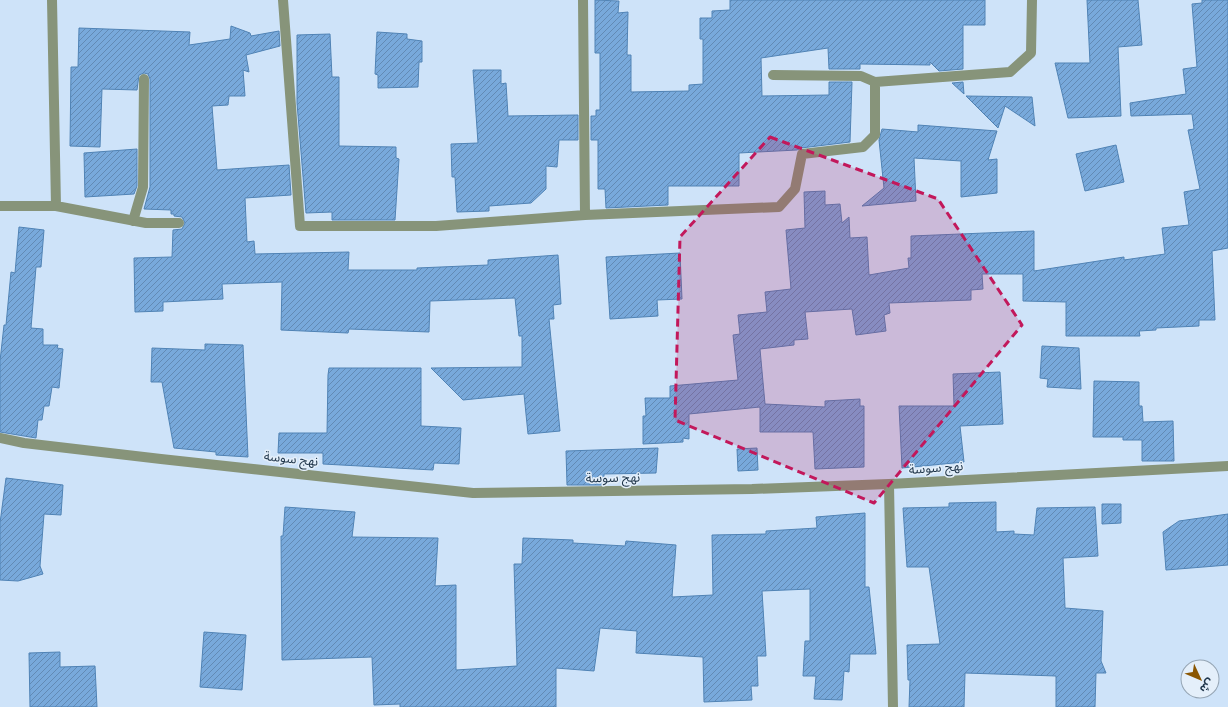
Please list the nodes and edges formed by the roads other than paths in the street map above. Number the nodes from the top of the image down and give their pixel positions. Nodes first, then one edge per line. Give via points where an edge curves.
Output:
1 (52, 0) edge
2 (283, 0) edge
3 (582, 0) edge
4 (1032, 0) edge
5 (773, 75) dead end
6 (144, 78) dead end
7 (875, 82) junction
8 (0, 206) edge
9 (56, 206) junction
10 (585, 215) junction
11 (133, 221) junction
12 (178, 223) dead end
13 (0, 438) edge
14 (1228, 466) edge
15 (889, 484) junction
16 (894, 707) edge

1 - 9 street
2 - 10 street via 300,226 436,226
3 - 10 street
4 - 7 street via 1032,52 1010,72
5 - 7 street via 861,76
6 - 11 street via 143,187
7 - 10 street via 875,135 863,147 802,154 795,189 779,207
8 - 9 street
9 - 11 street
11 - 12 street
13 - 15 street, نهج سوسة via 24,443 473,493 752,489
14 - 15 street, نهج سوسة
15 - 16 street

